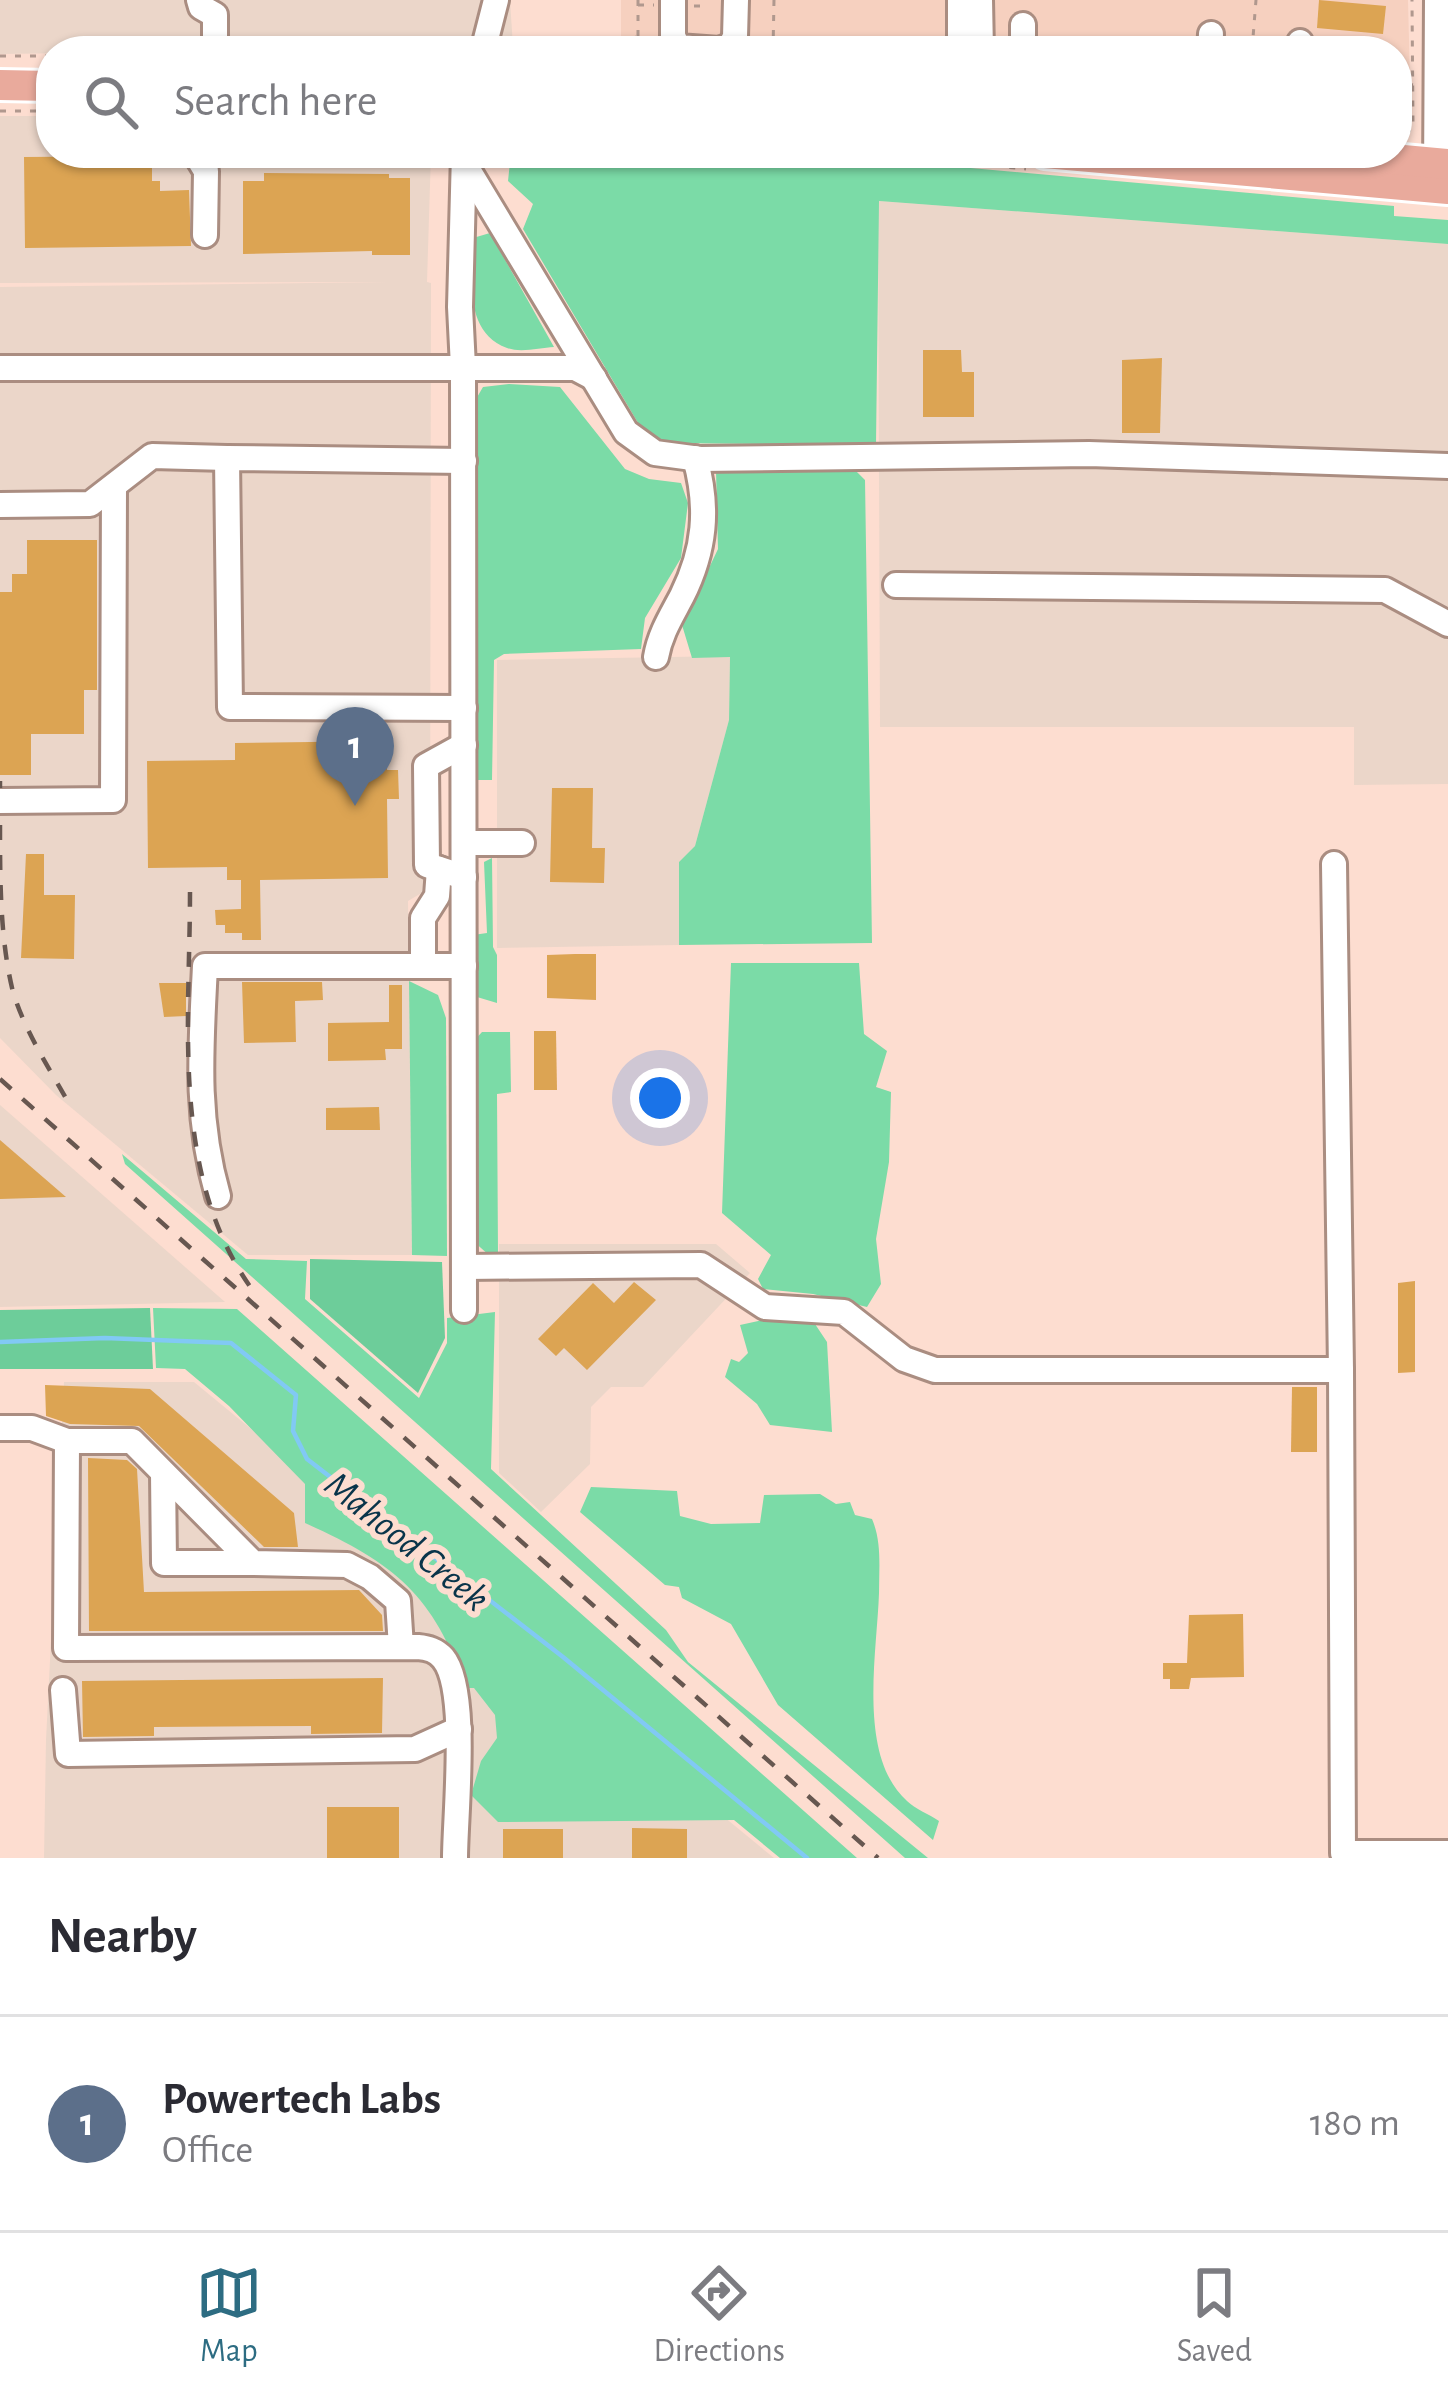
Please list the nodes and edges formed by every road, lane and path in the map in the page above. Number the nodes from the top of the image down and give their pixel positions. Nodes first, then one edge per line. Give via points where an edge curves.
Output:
1 (199, 0) edge
2 (638, 0) edge
3 (673, 0) edge
4 (736, 0) edge
5 (774, 0) edge
6 (960, 0) edge
7 (980, 0) edge
8 (1256, 0) edge
9 (1412, 0) edge
10 (1437, 0) edge
11 (1023, 25) dead end
12 (638, 34) edge
13 (215, 36) edge
14 (674, 36) edge
15 (735, 36) edge
16 (773, 36) edge
17 (960, 36) edge
18 (981, 36) edge
19 (1023, 36) edge
20 (1253, 36) edge
21 (0, 56) edge
22 (36, 56) edge
23 (1442, 62) edge
24 (0, 86) edge
25 (36, 86) edge
26 (1414, 86) joint
27 (0, 111) edge
28 (36, 111) edge
29 (1412, 125) edge
30 (204, 168) edge
31 (464, 168) edge
32 (470, 168) edge
33 (1304, 168) edge
34 (1402, 168) edge
35 (1442, 176) edge
36 (206, 235) dead end
37 (464, 367) junction
38 (0, 368) edge
39 (594, 378) junction
40 (227, 458) junction
41 (695, 458) junction
42 (464, 461) junction
43 (1448, 466) edge
44 (114, 488) junction
45 (0, 505) edge
46 (896, 585) dead end
47 (1448, 624) edge
48 (656, 657) dead end
49 (464, 708) junction
50 (464, 745) junction
51 (0, 801) edge
52 (464, 843) junction
53 (522, 843) dead end
54 (1334, 864) dead end
55 (452, 873) junction
56 (423, 966) junction
57 (464, 966) junction
58 (218, 1196) dead end
59 (464, 1267) junction
60 (464, 1310) dead end
61 (1341, 1370) junction
62 (0, 1428) edge
63 (67, 1442) junction
64 (164, 1473) junction
65 (253, 1563) junction
66 (401, 1647) junction
67 (63, 1690) dead end
68 (459, 1729) junction
69 (1448, 1853) edge
70 (455, 1858) edge

1 - 13 street via 215,14
2 - 12 path
3 - 14 street
4 - 15 street
5 - 16 path
6 - 17 street
7 - 18 street
8 - 20 path
9 - 26 path
10 - 23 street
11 - 19 street
21 - 22 path
23 - 35 street
24 - 25 main road
26 - 29 path
27 - 28 path
30 - 36 street
31 - 37 street
32 - 39 street
33 - 35 main road
34 - 35 main road
37 - 38 street
37 - 39 street via 575,368
37 - 42 street
39 - 41 street via 626,432 655,453
40 - 42 street
40 - 44 street via 152,456
40 - 49 street via 230,707
41 - 43 street via 1089,454
41 - 48 street via 704,530
42 - 49 street
44 - 45 street via 90,504
44 - 51 street via 112,800
46 - 47 street via 1385,590
49 - 50 street
50 - 52 street
50 - 55 street via 426,766 428,865
52 - 53 street
52 - 55 street
54 - 61 street
55 - 56 street via 424,918
55 - 57 street
56 - 57 street
56 - 58 street via 206,966 199,1107
57 - 59 street
59 - 60 street
59 - 61 street via 701,1265 765,1307 844,1312 904,1359 934,1370
61 - 69 street via 1343,1853
62 - 63 street via 32,1428
63 - 64 street via 131,1441
63 - 66 street via 66,1648
64 - 65 street
64 - 65 street via 164,1563
65 - 66 street via 347,1565 370,1577 398,1601
66 - 68 street via 427,1648 445,1660
67 - 68 street via 68,1754 415,1749
68 - 70 street

